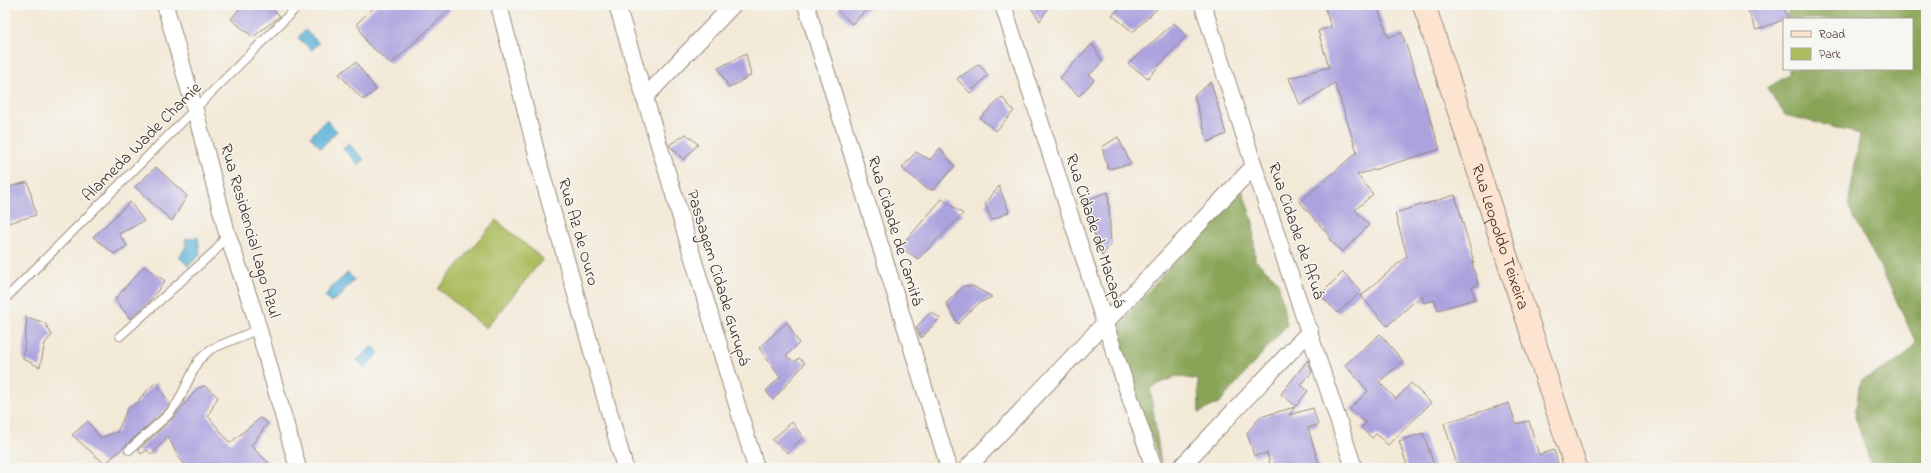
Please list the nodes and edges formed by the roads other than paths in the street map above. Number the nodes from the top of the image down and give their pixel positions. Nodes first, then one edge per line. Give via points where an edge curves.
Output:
1 (165, 5) edge
2 (299, 5) edge
3 (499, 5) edge
4 (617, 5) edge
5 (733, 5) edge
6 (806, 5) edge
7 (1003, 5) edge
8 (1203, 5) edge
9 (1424, 5) edge
10 (644, 98) junction
11 (195, 110) junction
12 (1254, 166) junction
13 (227, 233) junction
14 (5, 299) edge
15 (1104, 324) junction
16 (258, 329) junction
17 (1310, 331) junction
18 (120, 336) dead end
19 (129, 450) dead end
20 (298, 468) edge
21 (625, 468) edge
22 (756, 468) edge
23 (949, 468) edge
24 (967, 468) edge
25 (1154, 468) edge
26 (1180, 468) edge
27 (1354, 468) edge
28 (1576, 468) edge

1 - 11 street, Rua Residencial Lago Azul
2 - 11 lane, Alameda Wade Chamie
3 - 21 street, Rua Az de Ouro via 541,171
4 - 10 street, Passagem Cidade Gurupá
5 - 10 street
6 - 23 street, Rua Cidade de Camitá
7 - 15 street, Rua Cidade de Macapá
8 - 12 street, Rua Cidade de Afuá
9 - 28 main road, Rua Leopoldo Teixeira
10 - 22 street, Passagem Cidade Gurupá
11 - 13 street, Rua Residencial Lago Azul
11 - 14 lane, Alameda Wade Chamie
12 - 15 street
12 - 17 street, Rua Cidade de Afuá
13 - 16 street, Rua Residencial Lago Azul
13 - 18 lane via 216,250
15 - 24 street
15 - 25 street, Rua Cidade de Macapá
16 - 19 lane via 210,350 198,362 178,402 168,415
16 - 20 street, Rua Residencial Lago Azul
17 - 26 street
17 - 27 street, Rua Cidade de Afuá

